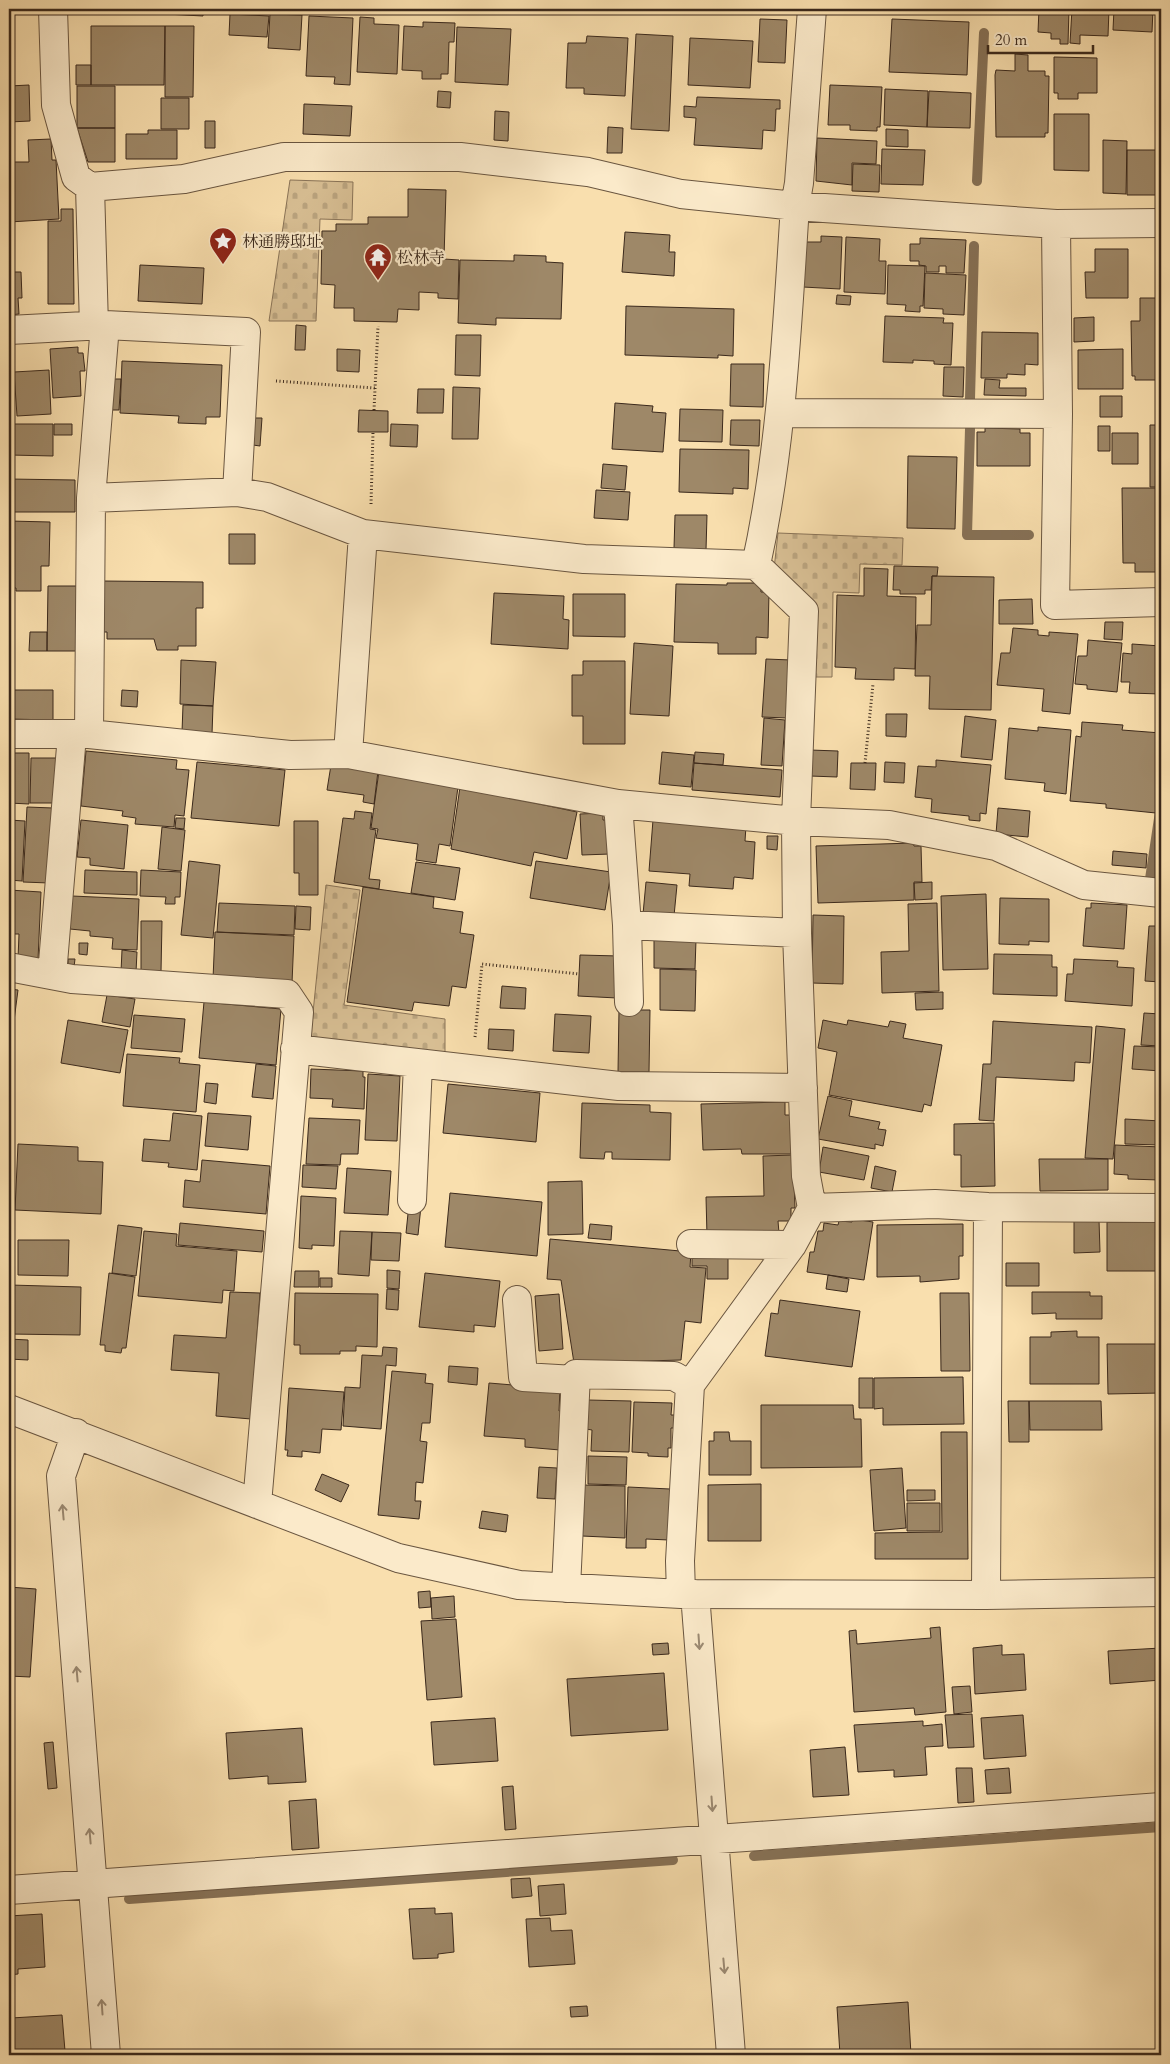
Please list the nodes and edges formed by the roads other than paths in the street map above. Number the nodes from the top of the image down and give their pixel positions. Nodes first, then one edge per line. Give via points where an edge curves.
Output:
1 (53, 9) edge
2 (812, 9) edge
3 (90, 187) junction
4 (795, 206) junction
5 (1056, 224) junction
6 (1161, 224) edge
7 (100, 326) junction
8 (9, 330) edge
9 (781, 413) junction
10 (1058, 414) junction
11 (237, 492) junction
12 (91, 498) junction
13 (366, 534) junction
14 (756, 565) junction
15 (1161, 602) edge
16 (9, 734) edge
17 (80, 735) junction
18 (348, 754) junction
19 (618, 804) junction
20 (796, 821) junction
21 (1161, 893) edge
22 (627, 925) junction
23 (797, 934) junction
24 (9, 967) edge
25 (52, 975) junction
26 (629, 1002) dead end
27 (295, 1049) junction
28 (418, 1064) junction
29 (803, 1088) junction
30 (412, 1200) dead end
31 (988, 1207) junction
32 (812, 1208) junction
33 (1161, 1208) edge
34 (690, 1244) dead end
35 (792, 1244) junction
36 (518, 1300) dead end
37 (575, 1380) junction
38 (690, 1385) junction
39 (9, 1408) edge
40 (76, 1433) junction
41 (257, 1504) junction
42 (566, 1588) junction
43 (1161, 1592) edge
44 (688, 1594) junction
45 (986, 1595) junction
46 (1161, 1807) edge
47 (714, 1839) junction
48 (94, 1884) junction
49 (9, 1890) edge
50 (106, 2055) edge
51 (732, 2055) edge

1 - 3 street via 56,105 76,177
2 - 4 street
3 - 4 street via 184,179 284,157 460,158 588,172 681,194
3 - 7 street
4 - 5 street
4 - 9 street
5 - 6 street
5 - 10 street
7 - 8 street
7 - 11 street via 246,332
7 - 12 street
9 - 10 street
9 - 14 street
10 - 15 street via 1055,605
11 - 12 street
11 - 13 street via 268,497
12 - 17 street
13 - 14 street via 584,559
13 - 18 street
14 - 20 street via 804,611
16 - 17 street
17 - 18 street via 290,755
17 - 25 street
18 - 19 street
19 - 20 street
19 - 22 street
20 - 21 street via 889,825 957,838 996,846 1084,885
20 - 23 street
22 - 23 street
22 - 26 street
23 - 29 street
24 - 25 street
25 - 27 street via 72,980 287,994 299,1012
27 - 28 street
27 - 41 street
28 - 29 street via 619,1086
28 - 30 street
29 - 32 street via 806,1176
31 - 32 street via 935,1204
31 - 33 street
31 - 45 street
32 - 35 street
34 - 35 street
35 - 38 street
36 - 37 street via 523,1377
37 - 38 street via 576,1374 674,1376
37 - 42 street
38 - 44 street via 680,1561
39 - 40 street
40 - 41 street
48 -> 40 street via 60,1476
41 - 42 street via 398,1558 519,1585
42 - 44 street
43 - 45 street
44 - 45 street
44 -> 47 street
46 - 47 street
47 - 48 street
47 -> 51 street
48 - 49 street
50 -> 48 street

